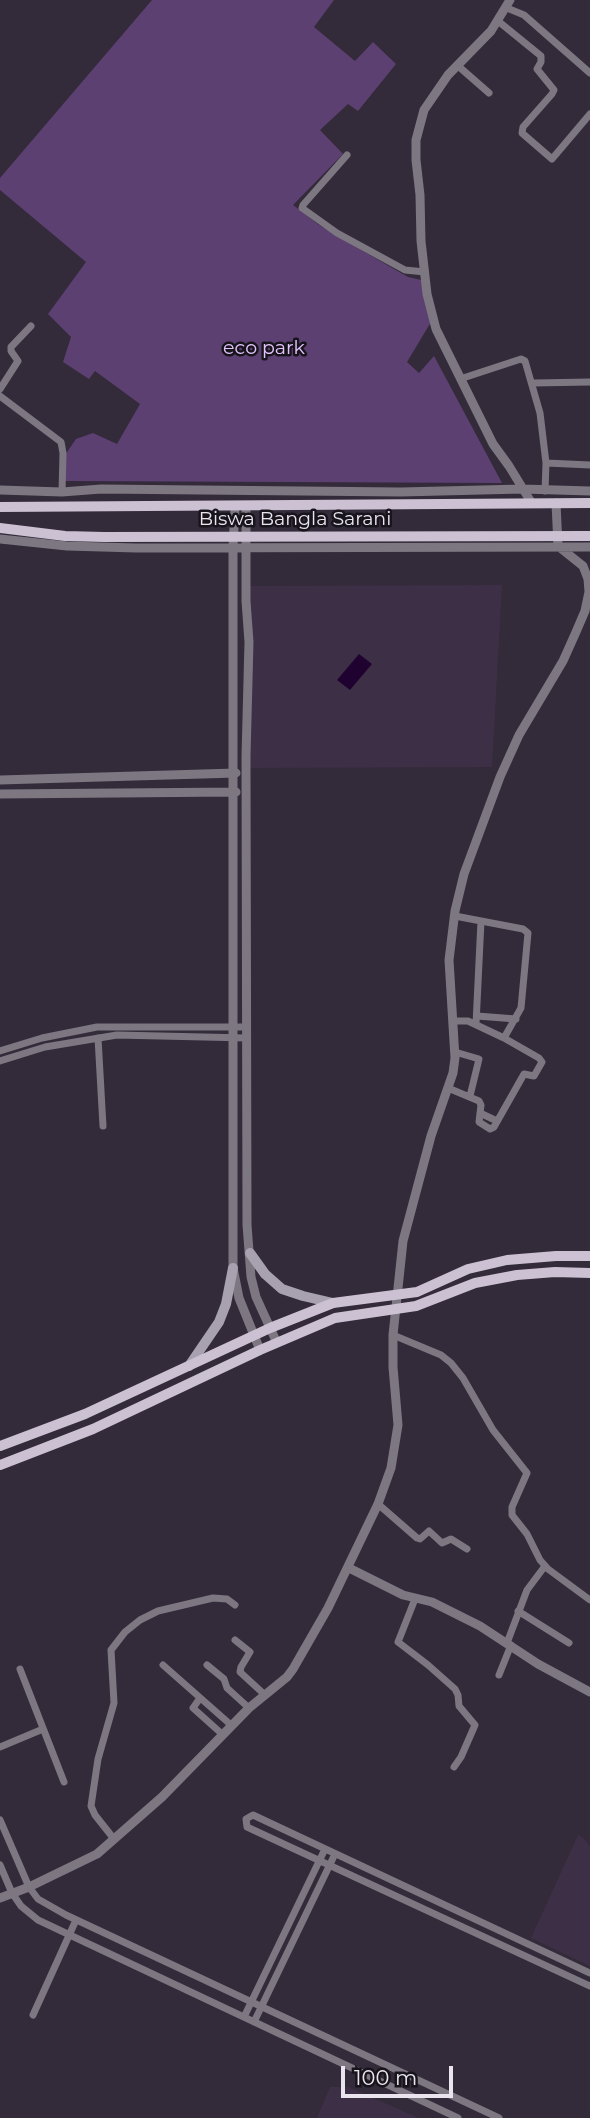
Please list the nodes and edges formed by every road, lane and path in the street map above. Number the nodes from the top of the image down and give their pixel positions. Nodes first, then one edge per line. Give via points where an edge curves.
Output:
1 (508, 4) edge
2 (518, 13) junction
3 (498, 21) junction
4 (507, 29) junction
5 (457, 65) junction
6 (590, 73) edge
7 (489, 93) dead end
8 (590, 114) edge
9 (347, 155) dead end
10 (425, 272) junction
11 (30, 326) dead end
12 (460, 379) junction
13 (533, 383) junction
14 (590, 383) edge
15 (0, 389) edge
16 (0, 396) edge
17 (546, 463) junction
18 (590, 465) edge
19 (523, 489) junction
20 (0, 490) edge
21 (545, 491) junction
22 (590, 491) edge
23 (62, 492) junction
24 (531, 502) junction
25 (556, 503) junction
26 (590, 503) edge
27 (0, 507) edge
28 (241, 507) junction
29 (0, 528) edge
30 (590, 536) edge
31 (0, 539) edge
32 (558, 540) junction
33 (234, 542) junction
34 (246, 542) junction
35 (590, 547) edge
36 (247, 772) junction
37 (233, 773) junction
38 (0, 780) edge
39 (247, 791) junction
40 (233, 792) junction
41 (0, 794) edge
42 (455, 916) junction
43 (481, 921) junction
44 (516, 1018) junction
45 (477, 1020) junction
46 (453, 1021) junction
47 (233, 1027) junction
48 (247, 1027) junction
49 (99, 1038) junction
50 (247, 1038) junction
51 (504, 1038) junction
52 (233, 1039) junction
53 (0, 1051) edge
54 (455, 1052) junction
55 (0, 1061) edge
56 (448, 1088) junction
57 (470, 1096) junction
58 (103, 1126) dead end
59 (250, 1253) junction
60 (590, 1256) edge
61 (233, 1268) junction
62 (590, 1273) edge
63 (398, 1295) junction
64 (333, 1303) junction
65 (397, 1309) junction
66 (270, 1328) junction
67 (255, 1335) junction
68 (393, 1335) junction
69 (277, 1343) junction
70 (260, 1350) junction
71 (188, 1367) junction
72 (0, 1446) edge
73 (0, 1465) edge
74 (378, 1504) junction
75 (467, 1549) dead end
76 (545, 1566) junction
77 (349, 1568) junction
78 (415, 1599) junction
79 (590, 1601) edge
80 (235, 1605) dead end
81 (519, 1611) junction
82 (235, 1640) dead end
83 (569, 1643) dead end
84 (509, 1644) junction
85 (163, 1665) dead end
86 (207, 1665) dead end
87 (20, 1670) dead end
88 (499, 1675) dead end
89 (590, 1692) edge
90 (265, 1695) junction
91 (200, 1698) junction
92 (249, 1708) junction
93 (231, 1725) junction
94 (43, 1729) junction
95 (222, 1734) junction
96 (0, 1747) edge
97 (454, 1767) dead end
98 (64, 1782) dead end
99 (0, 1820) edge
100 (114, 1839) junction
101 (325, 1849) junction
102 (335, 1854) junction
103 (320, 1861) junction
104 (0, 1865) edge
105 (330, 1865) junction
106 (29, 1887) junction
107 (12, 1893) junction
108 (0, 1898) edge
109 (76, 1920) junction
110 (69, 1935) junction
111 (590, 1973) edge
112 (590, 1986) edge
113 (252, 2002) junction
114 (261, 2007) junction
115 (33, 2015) dead end
116 (244, 2017) junction
117 (254, 2022) junction
118 (458, 2118) edge
119 (499, 2118) edge

1 - 2 street
1 - 3 street
2 - 4 street
2 - 6 street
3 - 4 street
3 - 5 street
4 - 8 street via 541,56 537,69 554,90 522,133 552,159
5 - 7 street
5 - 10 street via 424,110 416,139
9 - 10 street via 302,208 405,270
10 - 12 street via 436,329
11 - 15 street via 12,346 18,361
12 - 13 street via 521,359 527,363
12 - 19 street via 493,444
13 - 14 street
13 - 17 street
16 - 23 street via 61,442
17 - 18 street
17 - 21 street
19 - 21 street
19 - 23 street
19 - 24 street
20 - 23 street
21 - 22 street
24 - 25 main road, Biswa Bangla Sarani
24 - 28 main road, Biswa Bangla Sarani
25 - 26 main road, Biswa Bangla Sarani
25 - 32 street
27 - 28 main road, Biswa Bangla Sarani
28 - 33 street
28 - 34 street
29 - 33 main road, Biswa Bangla Sarani via 65,536
30 - 32 main road, Biswa Bangla Sarani
31 - 33 street via 67,546
32 - 34 main road, Biswa Bangla Sarani
32 - 35 street
32 - 42 street via 583,566 588,579 585,611 500,777 464,874
33 - 34 main road, Biswa Bangla Sarani
33 - 37 street
34 - 36 street
36 - 37 street
36 - 39 street
37 - 38 street
37 - 40 street
39 - 40 street
39 - 48 street
40 - 41 street
40 - 47 street
42 - 43 street
42 - 46 street via 449,960
43 - 44 street via 527,931 521,1008
43 - 45 street
44 - 45 street
44 - 51 street
45 - 46 street
45 - 51 street
46 - 54 street
47 - 48 street
47 - 52 street
47 - 53 street via 97,1027
48 - 50 street
49 - 52 street
49 - 55 street
49 - 58 street
50 - 52 street
50 - 59 street
51 - 57 street via 539,1058 542,1062 534,1076 524,1074 490,1129 479,1122 479,1101
52 - 61 street
54 - 56 street
54 - 57 street via 479,1059
56 - 57 street
56 - 63 street via 408,1219
59 - 64 main road via 282,1289
59 - 66 street via 256,1297
60 - 63 main road via 507,1259
61 - 67 street via 239,1298
61 - 71 main road via 219,1322
62 - 65 main road via 517,1275 475,1283
63 - 64 main road
63 - 65 street
64 - 66 main road
65 - 68 street
65 - 69 main road via 335,1318
66 - 67 main road
66 - 69 street
67 - 70 street
67 - 71 main road
68 - 74 street via 398,1424 391,1468
68 - 76 street via 452,1363 493,1430 526,1469 511,1511
69 - 70 main road
70 - 73 main road via 93,1429
71 - 72 main road
74 - 75 street via 417,1538 429,1531 443,1543 451,1539
74 - 77 street
76 - 79 street
76 - 81 street via 527,1590
77 - 78 street
77 - 90 street via 293,1669
78 - 84 street via 432,1602
78 - 97 street via 398,1642 455,1689 459,1706 475,1725
80 - 100 street via 213,1598 158,1611 125,1632 111,1650 114,1703 91,1806
81 - 83 street
81 - 84 street
82 - 90 street via 250,1653 240,1672
84 - 88 street
84 - 89 street
85 - 91 street
86 - 92 street
87 - 94 street
90 - 92 street
91 - 93 street
91 - 95 street via 193,1708
92 - 93 street
93 - 95 street
94 - 96 street
94 - 98 street
95 - 100 street
99 - 106 street
100 - 106 street via 97,1854
101 - 102 street
101 - 103 street
101 - 103 street via 253,1815 246,1819 247,1827
102 - 105 street
102 - 111 street
103 - 105 street
103 - 113 street
104 - 107 street
105 - 112 street
105 - 114 street
106 - 107 street
106 - 109 street via 38,1899
107 - 108 street
107 - 110 street via 38,1920
109 - 110 street
109 - 113 street
110 - 115 street
110 - 116 street
113 - 114 street
113 - 116 street
114 - 117 street
114 - 119 street
116 - 117 street
117 - 118 street

